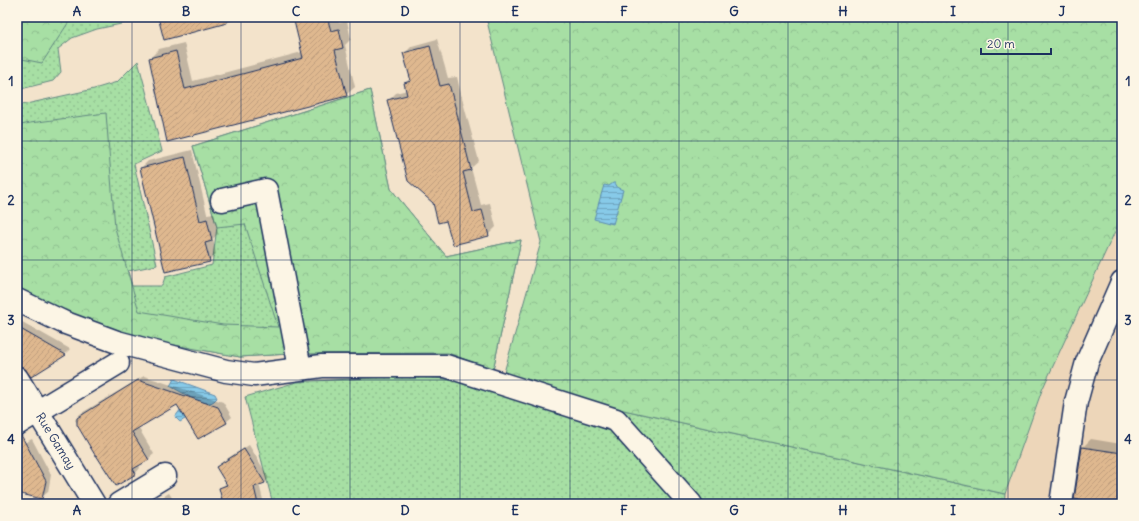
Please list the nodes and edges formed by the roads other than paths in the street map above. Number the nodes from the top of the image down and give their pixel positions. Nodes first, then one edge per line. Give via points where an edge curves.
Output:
1 (222, 200) dead end
2 (1122, 282) edge
3 (17, 300) edge
4 (118, 362) dead end
5 (300, 368) junction
6 (17, 378) edge
7 (38, 412) junction
8 (17, 424) edge
9 (165, 476) dead end
10 (94, 504) edge
11 (119, 504) edge
12 (690, 504) edge
13 (1061, 504) edge

1 - 5 lane via 266,190
2 - 13 lane via 1087,362 1076,402
3 - 5 lane via 63,322 117,342 226,371 254,375
4 - 7 lane
5 - 12 lane via 446,366 616,420
6 - 7 lane, Rue Gamay
7 - 8 lane
7 - 10 lane, Rue Gamay
9 - 11 lane

